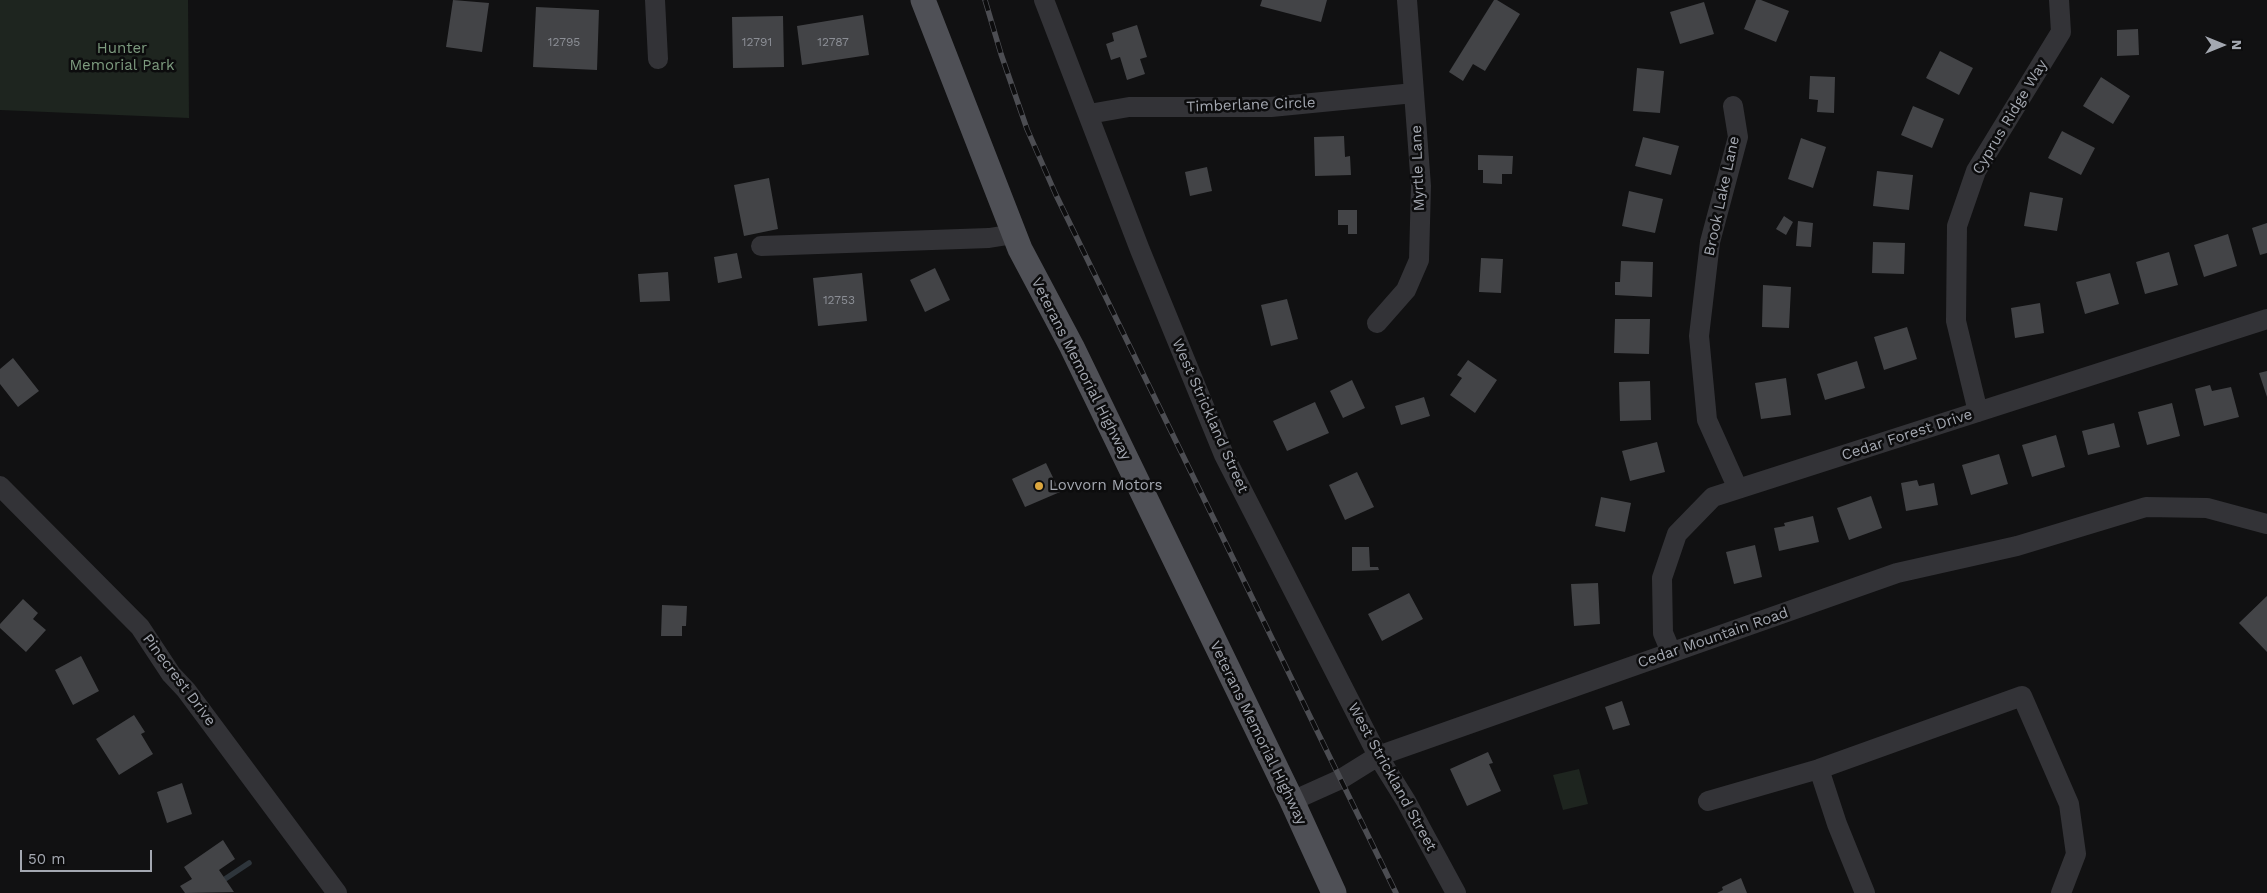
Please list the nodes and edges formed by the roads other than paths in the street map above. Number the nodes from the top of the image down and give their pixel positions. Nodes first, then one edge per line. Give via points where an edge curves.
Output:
1 (655, 0) edge
2 (923, 0) edge
3 (1044, 0) edge
4 (1407, 0) edge
5 (2059, 0) edge
6 (658, 59) dead end
7 (1414, 93) junction
8 (1734, 106) dead end
9 (1088, 114) junction
10 (1014, 234) junction
11 (762, 246) dead end
12 (2267, 319) edge
13 (1377, 323) dead end
14 (1978, 412) junction
15 (0, 486) edge
16 (1738, 489) junction
17 (2267, 524) edge
18 (1671, 652) junction
19 (1378, 756) junction
20 (1819, 769) junction
21 (1292, 801) junction
22 (1708, 801) dead end
23 (337, 893) edge
24 (1334, 893) edge
25 (1456, 893) edge
26 (1865, 893) edge
27 (2061, 893) edge

1 - 6 street
2 - 10 main road, Veterans Memorial Highway
3 - 9 street, West Strickland Street
4 - 7 street, Myrtle Lane
5 - 14 street, Cyprus Ridge Way via 2061,32 1976,171 1957,226 1956,322
7 - 9 street, Timberlane Circle via 1271,107 1129,107
7 - 13 street, Myrtle Lane via 1421,186 1419,260 1406,290
8 - 16 street, Brook Lake Lane via 1738,136 1710,242 1699,336 1707,420
9 - 19 street, West Strickland Street via 1224,455
10 - 11 street via 989,238
10 - 21 main road, Veterans Memorial Highway
12 - 14 street, Cedar Forest Drive
14 - 16 street, Cedar Forest Drive
15 - 23 street, Pinecrest Drive via 140,627 171,674
16 - 18 street, Cedar Forest Drive via 1712,497 1677,534 1662,578 1663,633
17 - 18 street, Cedar Mountain Road via 2207,508 2146,507 2017,546 1897,574
18 - 19 street, Cedar Mountain Road
19 - 21 street, Cedar Mountain Road via 1341,779
19 - 25 street, West Strickland Street
20 - 22 street
20 - 26 street
20 - 27 street via 2022,696 2069,804 2076,854
21 - 24 main road, Veterans Memorial Highway

